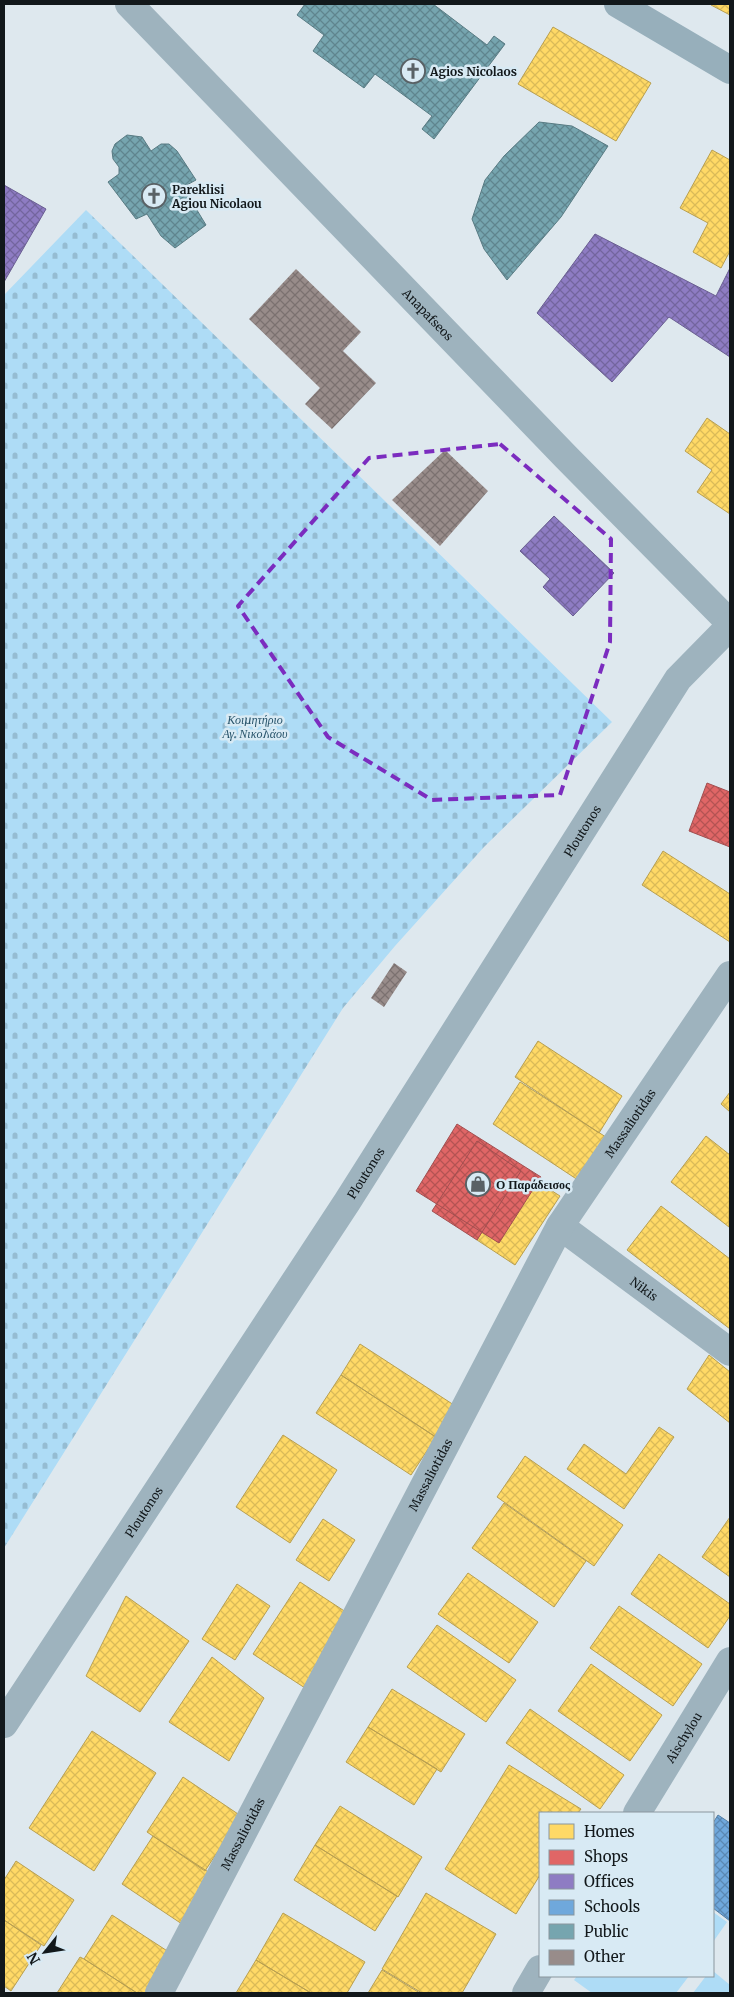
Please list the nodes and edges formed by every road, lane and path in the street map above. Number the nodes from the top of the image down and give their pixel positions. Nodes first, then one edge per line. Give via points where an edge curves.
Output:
1 (129, 4) edge
2 (618, 4) edge
3 (730, 70) edge
4 (730, 624) edge
5 (730, 975) edge
6 (560, 1226) junction
7 (730, 1352) edge
8 (730, 1661) edge
9 (4, 1724) edge
10 (638, 1812) edge
11 (539, 1971) edge
12 (159, 1993) edge
13 (526, 1993) edge

1 - 4 street, Anapafseos
2 - 3 main road
4 - 9 street, Ploutonos via 678,679 342,1210
5 - 6 street, Massaliotidas
6 - 7 street, Nikis
6 - 12 street, Massaliotidas
8 - 10 street, Aischylou
11 - 13 street

